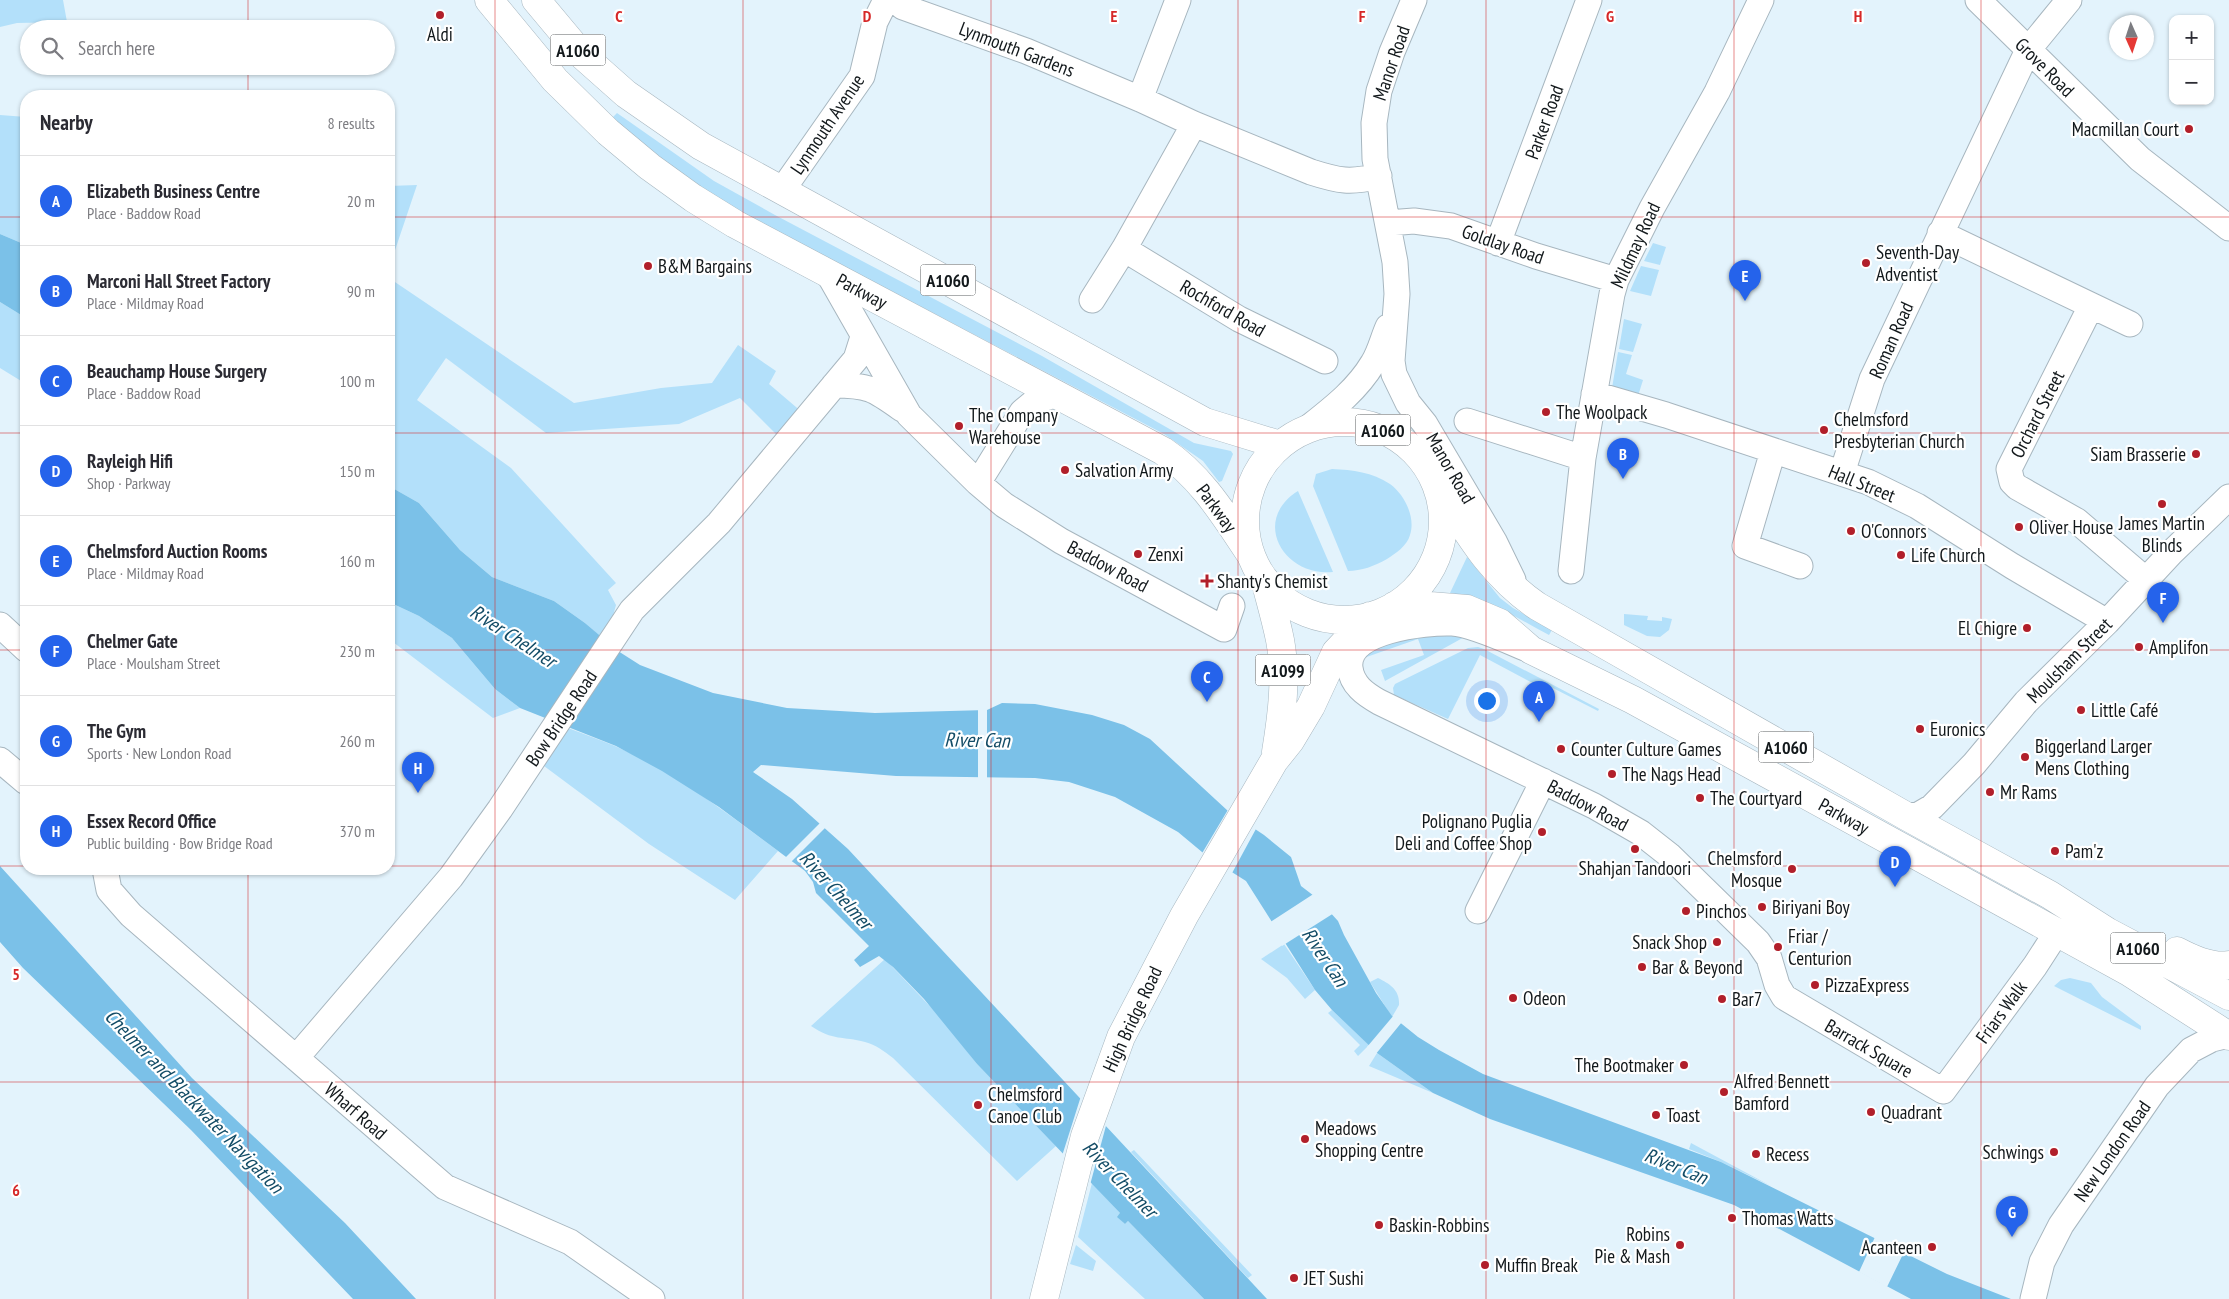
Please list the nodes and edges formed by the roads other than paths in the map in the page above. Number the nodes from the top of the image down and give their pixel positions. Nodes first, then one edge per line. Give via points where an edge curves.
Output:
1 (489, 0) edge
2 (536, 0) edge
3 (886, 0) edge
4 (895, 0) edge
5 (1178, 0) edge
6 (1414, 0) edge
7 (1589, 0) edge
8 (1761, 0) edge
9 (1978, 0) edge
10 (2069, 0) edge
11 (2028, 50) junction
12 (1140, 99) junction
13 (1194, 124) junction
14 (1379, 176) junction
15 (783, 190) junction
16 (1388, 223) junction
17 (2229, 228) edge
18 (1940, 233) junction
19 (1498, 243) junction
20 (1124, 249) junction
21 (828, 273) junction
22 (1616, 280) junction
23 (1092, 300) dead end
24 (1396, 306) junction
25 (2091, 306) junction
26 (2130, 324) dead end
27 (863, 336) junction
28 (1325, 362) dead end
29 (834, 385) junction
30 (1057, 394) junction
31 (1594, 394) junction
32 (909, 415) junction
33 (1467, 421) dead end
34 (1308, 428) junction
35 (1280, 445) junction
36 (1772, 451) junction
37 (1583, 458) junction
38 (1842, 473) junction
39 (1436, 483) junction
40 (978, 484) junction
41 (2229, 496) edge
42 (1251, 555) junction
43 (1800, 566) dead end
44 (1571, 571) dead end
45 (1265, 580) junction
46 (2146, 580) junction
47 (1524, 597) junction
48 (1232, 606) dead end
49 (1382, 612) junction
50 (2107, 622) junction
51 (0, 625) edge
52 (20, 643) edge
53 (1531, 650) junction
54 (1352, 654) joint
55 (0, 760) edge
56 (1274, 761) junction
57 (20, 777) edge
58 (1543, 781) junction
59 (1906, 816) junction
60 (106, 875) edge
61 (2050, 895) junction
62 (1478, 911) dead end
63 (2057, 932) junction
64 (2229, 965) edge
65 (2229, 996) edge
66 (1794, 1005) joint
67 (2228, 1035) edge
68 (296, 1058) junction
69 (1943, 1091) joint
70 (652, 1299) edge
71 (1044, 1299) edge
72 (2033, 1299) edge

1 - 21 main road, Parkway / A1060 via 555,80 650,168 734,224
2 - 15 main road, A1060 via 582,54 626,94 700,146
3 - 15 street, Lynmouth Avenue via 875,22 862,76
4 - 12 street, Lynmouth Gardens via 903,6 1026,51
5 - 12 street
6 - 14 street, Manor Road via 1392,52 1376,107 1374,142
7 - 19 street, Parker Road
8 - 22 street, Mildmay Road via 1717,92
9 - 11 street, Grove Road
10 - 11 street, Roman Road
11 - 17 street, Grove Road via 2140,159
11 - 18 street, Roman Road
12 - 13 street
13 - 14 street via 1328,178 1354,182
13 - 20 street
14 - 16 street, Manor Road
15 - 35 main road, A1060 via 1204,422
16 - 19 street, Goldlay Road via 1433,222
16 - 24 street, Manor Road via 1395,262
18 - 25 street
18 - 38 street, Roman Road via 1872,379
19 - 22 street, Goldlay Road
20 - 23 street
20 - 28 street, Rochford Road via 1239,320
21 - 27 street, Baddow Road
21 - 30 main road, Parkway / A1060
22 - 31 street, Mildmay Road
24 - 34 street, Manor Road via 1374,362 1362,380
24 - 47 street, Manor Road via 1392,361 1398,387 1425,424
25 - 26 street
25 - 46 street, Orchard Street via 2009,469 2010,476 2017,487 2077,521
27 - 29 street, Bow Bridge Road via 856,359
27 - 32 street, Baddow Road
29 - 32 street via 861,385 876,390
29 - 68 street, Bow Bridge Road via 719,523 632,610 500,810 451,877
30 - 40 street via 1034,402 1022,412
30 - 42 main road, Parkway / A1060 via 1178,460 1221,511
31 - 36 street, Hall Street
31 - 37 street, Mildmay Road
32 - 40 street, Baddow Road
33 - 37 street
34 - 35 main road, A1060
34 - 39 main road, A1060 via 1344,422 1385,430 1419,455
35 - 42 main road, A1060 via 1259,470 1249,492 1245,524
36 - 38 street, Hall Street
36 - 43 street via 1745,546
37 - 44 street, Mildmay Road
38 - 50 street, Hall Street via 1917,506
39 - 47 main road, Parkway / A1060 via 1483,556
39 - 49 main road, A1060 via 1444,522 1436,557 1422,582 1406,598
40 - 48 street, Baddow Road via 1004,505 1062,541 1224,629
41 - 46 street, Moulsham Street
42 - 45 main road, A1060
45 - 49 main road, A1060 via 1298,608 1325,618 1350,620
45 - 56 main road, High Bridge Road / A1099 via 1284,668 1282,717
46 - 50 street, Moulsham Street
47 - 59 main road, Parkway / A1060
49 - 53 main road, Parkway / A1060 via 1430,606 1467,609 1500,623
49 - 56 main road, High Bridge Road / A1099 via 1336,652 1311,706
50 - 59 street, Moulsham Street via 2026,702 1974,764 1932,807 1920,814
51 - 52 street
53 - 54 street, Parkway via 1454,623 1417,625 1390,631 1375,636
53 - 63 main road, Parkway / A1060 via 1633,700
54 - 58 street, Baddow Road via 1349,665 1351,677 1367,695
55 - 57 street
56 - 71 main road, High Bridge Road / A1099 via 1184,916 1121,1037 1085,1136
58 - 62 street
58 - 66 street, Baddow Road via 1602,810 1641,833 1669,855 1758,942 1769,958 1776,985
59 - 61 main road, Parkway / A1060
60 - 68 street, Wharf Road via 109,890 132,915
61 - 64 main road, Parkway via 2114,920 2192,959 2207,964
61 - 65 main road, Parkway / A1060 via 2108,932
63 - 67 main road, Parkway / A1060 via 2162,991
63 - 69 street, Friars Walk
66 - 69 street, Barrack Square
67 - 72 street, New London Road via 2191,1050 2157,1086 2061,1225 2042,1262
68 - 70 street, Wharf Road via 445,1187 570,1242

